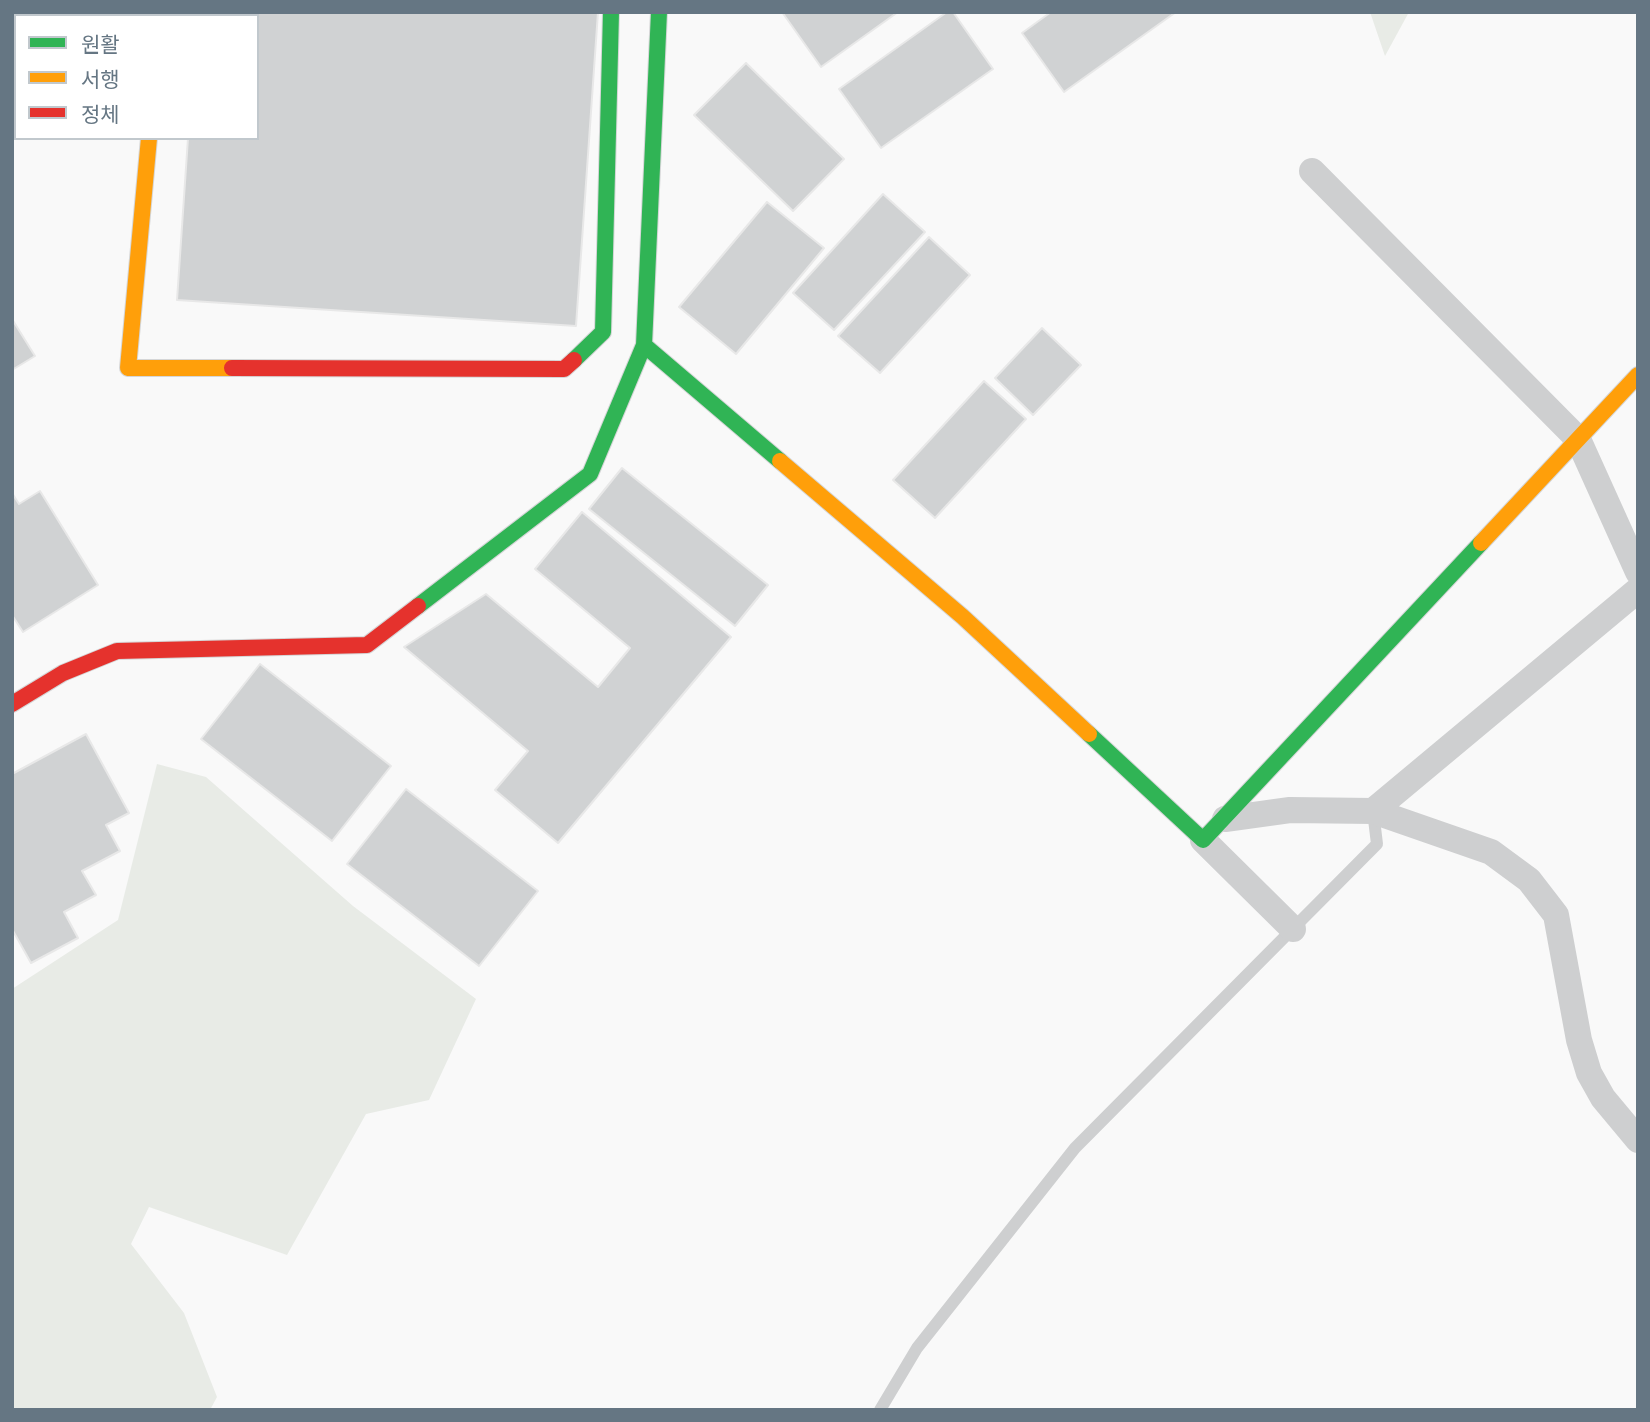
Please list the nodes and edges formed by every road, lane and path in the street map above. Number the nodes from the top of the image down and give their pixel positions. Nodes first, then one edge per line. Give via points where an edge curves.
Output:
1 (611, 12) edge
2 (659, 12) edge
3 (149, 140) edge
4 (1312, 171) dead end
5 (645, 345) junction
6 (1638, 375) edge
7 (1578, 439) junction
8 (1638, 572) edge
9 (1638, 590) edge
10 (12, 704) edge
11 (1373, 811) junction
12 (1225, 819) junction
13 (1203, 840) junction
14 (1293, 929) junction
15 (1638, 1140) edge
16 (880, 1410) edge

1 - 3 street via 603,332 564,369 128,368
2 - 5 street
4 - 7 street
5 - 10 street via 590,474 368,645 117,651 63,673
5 - 13 street via 963,617
6 - 7 street
7 - 8 street
7 - 12 street
9 - 11 street
11 - 12 street via 1290,810
11 - 14 lane via 1377,844
11 - 15 street via 1491,852 1529,880 1556,915 1589,1073
12 - 13 street
13 - 14 street
14 - 16 lane via 1075,1148 917,1348

